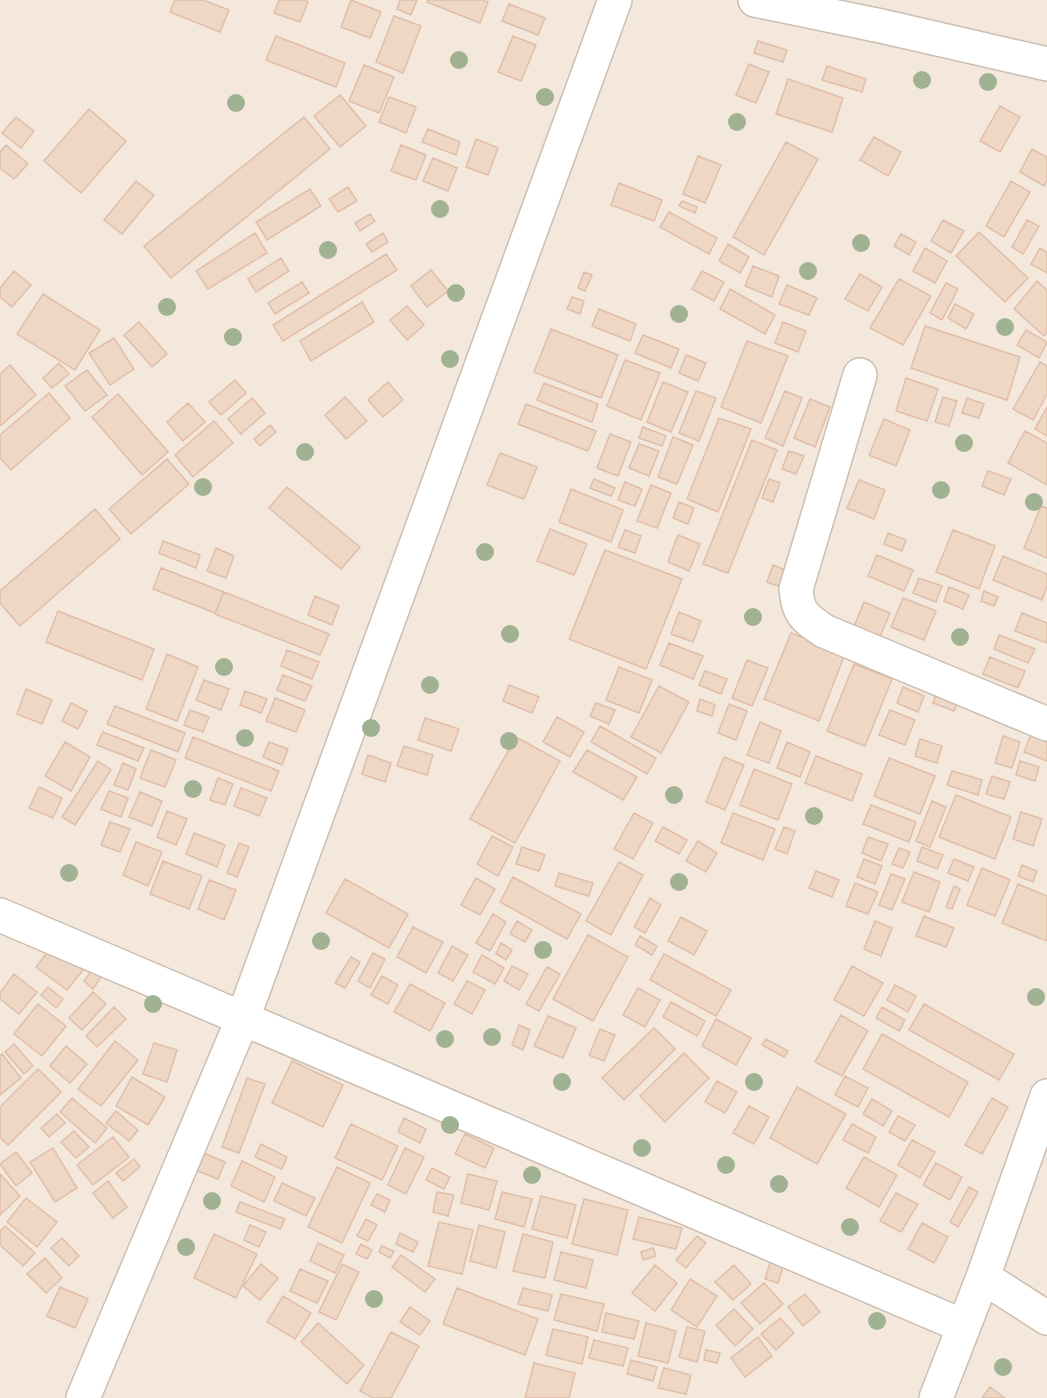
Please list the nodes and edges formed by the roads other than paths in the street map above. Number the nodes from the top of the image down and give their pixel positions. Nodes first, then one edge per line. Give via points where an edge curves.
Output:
1 (615, 0) edge
2 (755, 0) edge
3 (1047, 64) edge
4 (860, 375) dead end
5 (1047, 724) edge
6 (0, 915) edge
7 (243, 1018) junction
8 (1047, 1096) edge
9 (982, 1277) junction
10 (1047, 1318) edge
11 (963, 1326) junction
12 (82, 1398) edge
13 (936, 1398) edge

1 - 7 street
2 - 3 street
4 - 5 street via 796,589 797,608 824,631
6 - 7 street
7 - 11 street
7 - 12 street
8 - 9 street
9 - 10 street
9 - 11 street
11 - 13 street

